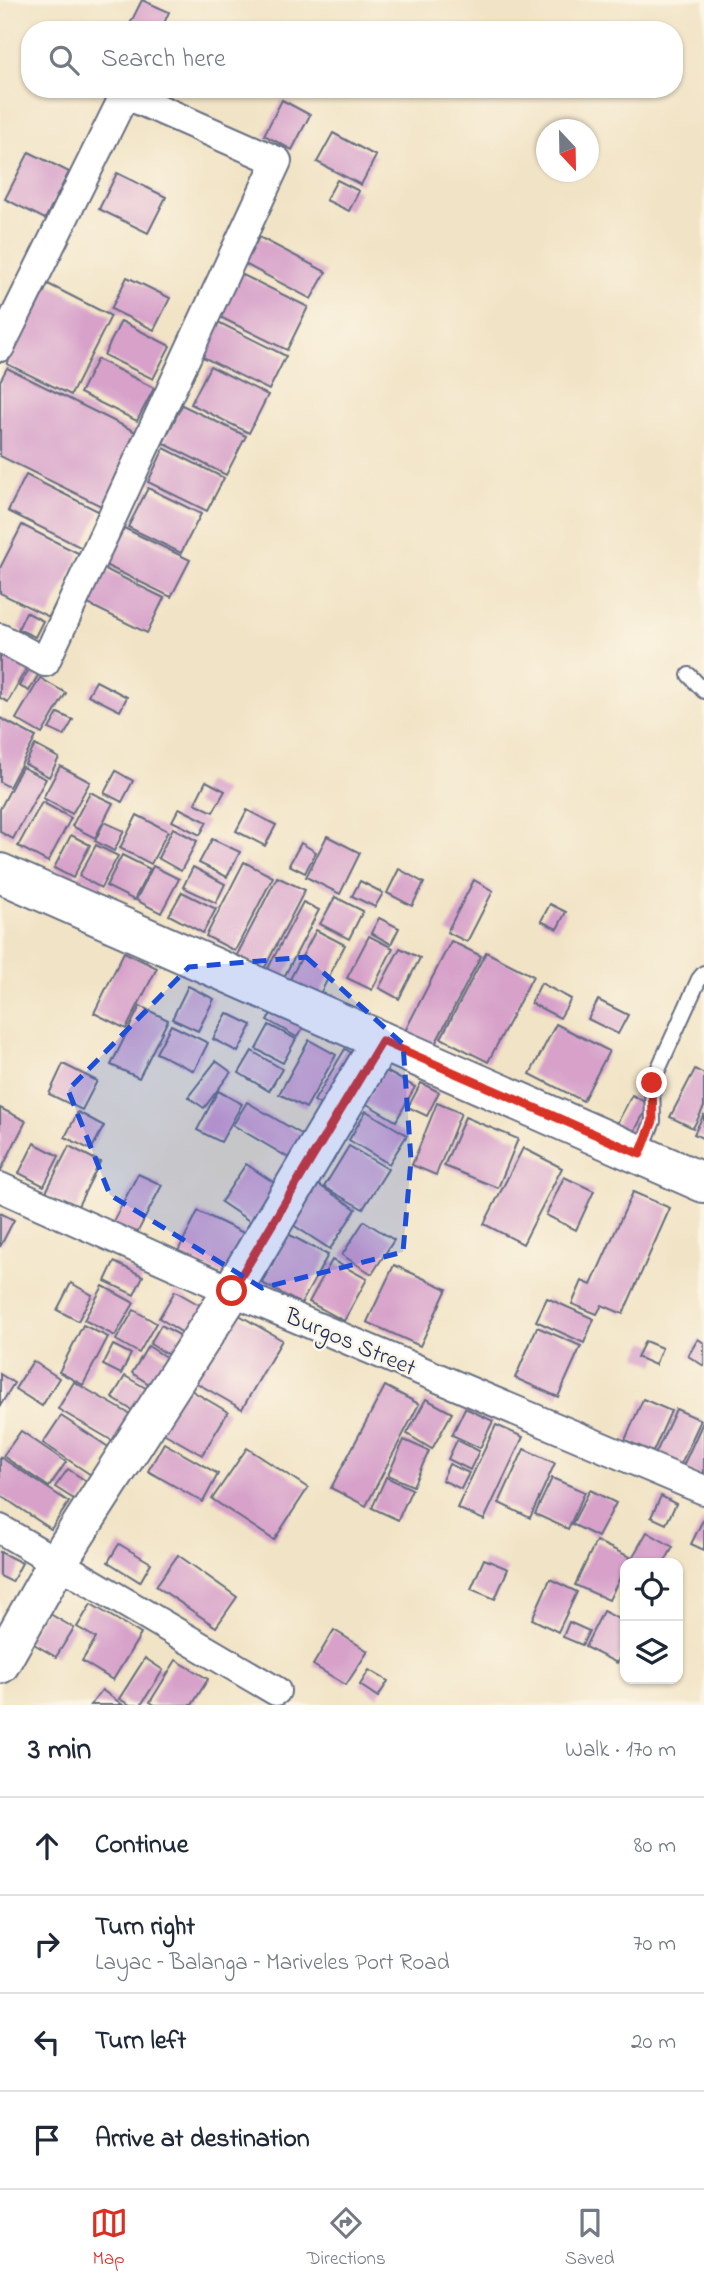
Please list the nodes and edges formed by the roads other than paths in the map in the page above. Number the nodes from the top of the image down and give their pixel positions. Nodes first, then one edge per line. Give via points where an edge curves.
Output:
1 (123, 98) edge
2 (134, 98) edge
3 (0, 347) edge
4 (0, 638) edge
5 (688, 675) dead end
6 (704, 691) edge
7 (0, 873) edge
8 (704, 974) edge
9 (382, 1041) junction
10 (640, 1154) junction
11 (704, 1183) edge
12 (0, 1187) edge
13 (232, 1291) junction
14 (704, 1490) edge
15 (0, 1529) edge
16 (57, 1563) junction
17 (0, 1664) edge
18 (276, 1691) dead end

1 - 3 street
2 - 4 street via 276,161 45,662
5 - 6 lane
7 - 9 main road
8 - 10 lane via 652,1083 653,1121
9 - 10 main road
9 - 13 main road
10 - 11 main road
12 - 13 street, Burgos Street
13 - 14 street, Burgos Street
13 - 16 main road
15 - 16 street
16 - 17 main road
16 - 18 street

